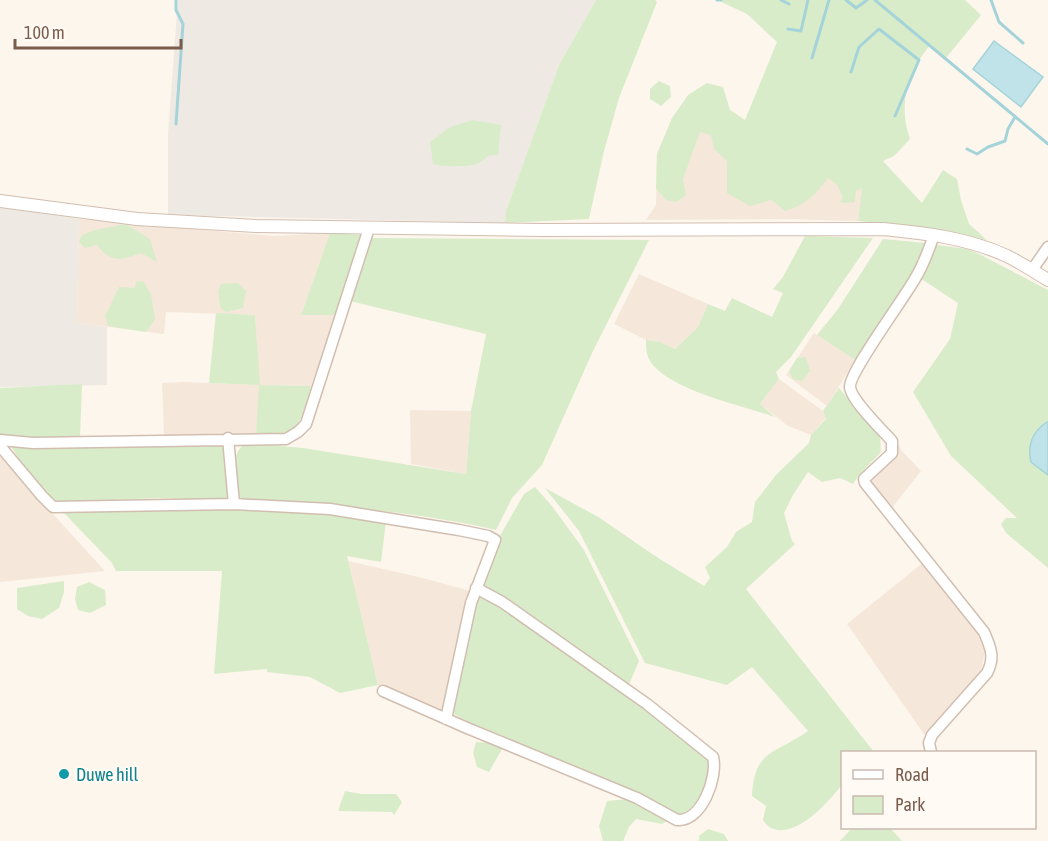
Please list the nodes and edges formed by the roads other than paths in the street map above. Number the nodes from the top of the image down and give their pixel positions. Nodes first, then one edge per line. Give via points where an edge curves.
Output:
1 (0, 201) edge
2 (369, 228) junction
3 (934, 235) junction
4 (1048, 247) edge
5 (1032, 270) junction
6 (1048, 280) edge
7 (228, 438) junction
8 (0, 440) edge
9 (0, 446) edge
10 (234, 504) junction
11 (476, 588) junction
12 (383, 691) dead end
13 (446, 719) junction
14 (931, 751) edge

1 - 2 street via 174,222
2 - 3 street via 883,229
2 - 7 street via 306,424 286,439
3 - 5 street via 982,247
3 - 14 street via 917,276 876,338 850,388 892,441 892,453 868,474 865,483 984,632 992,648 993,663 932,735
4 - 5 street
5 - 6 street
7 - 8 street via 33,443
7 - 10 street
9 - 10 street via 53,507
10 - 11 street via 361,513 488,536 495,540
11 - 13 street
11 - 13 street via 502,602 695,741 713,757 715,774 710,790 694,814 677,820 637,798
12 - 13 street

